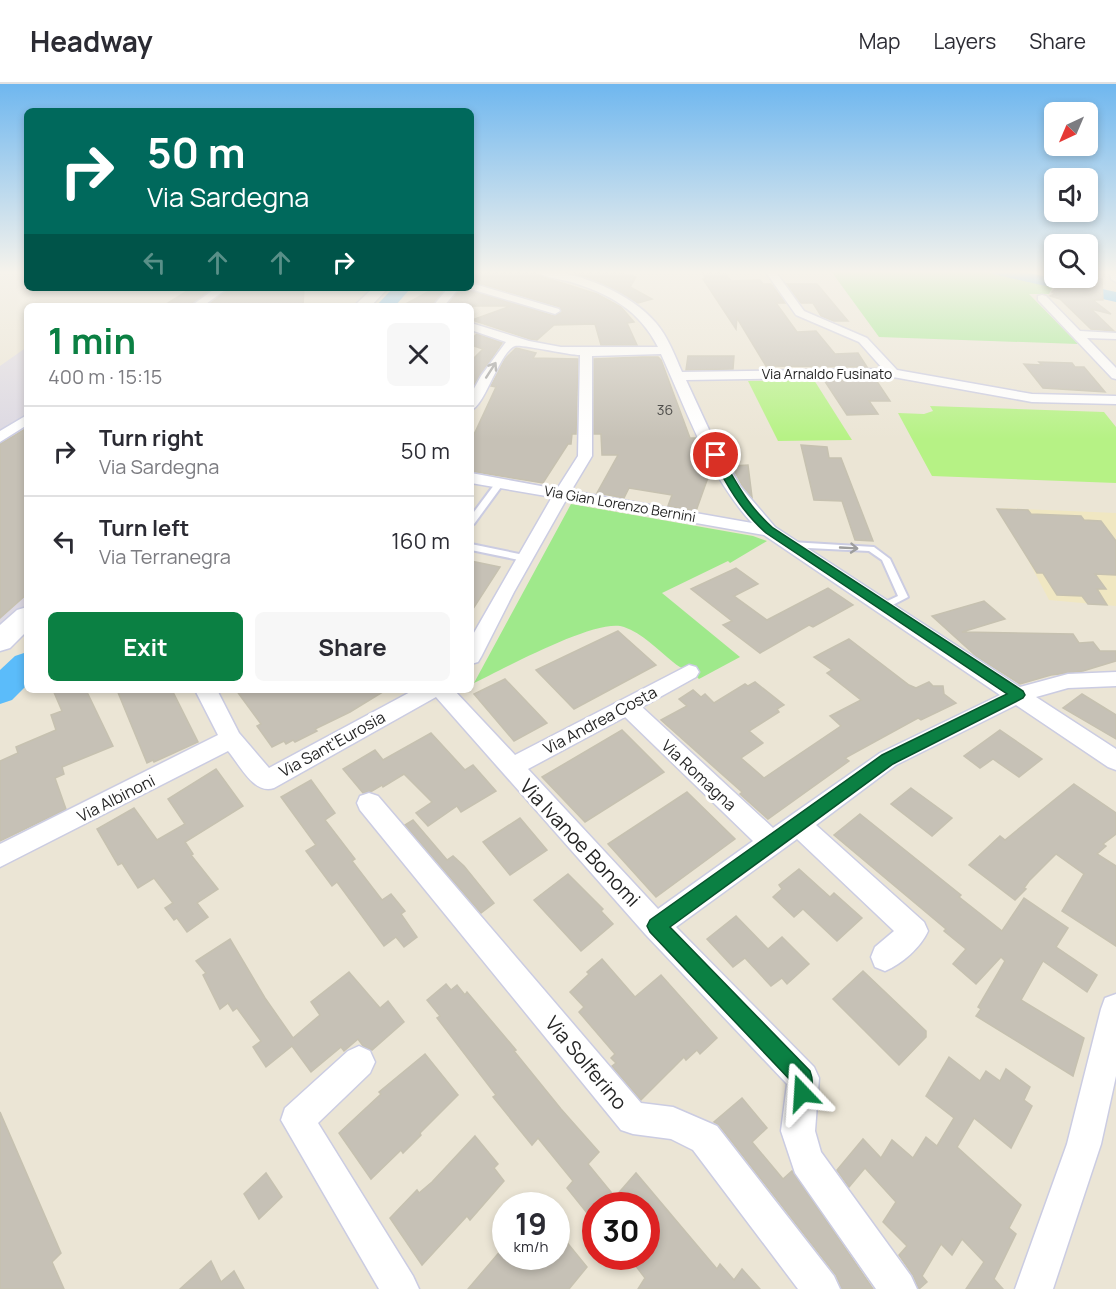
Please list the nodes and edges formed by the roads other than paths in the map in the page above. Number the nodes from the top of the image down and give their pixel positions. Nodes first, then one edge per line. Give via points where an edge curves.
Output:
1 (475, 327) edge
2 (653, 327) edge
3 (833, 327) edge
4 (1069, 327) edge
5 (1075, 334) junction
6 (1116, 336) edge
7 (517, 342) junction
8 (666, 350) junction
9 (586, 352) junction
10 (893, 373) junction
11 (1116, 375) edge
12 (679, 376) junction
13 (474, 400) edge
14 (1116, 400) edge
15 (24, 422) edge
16 (0, 438) edge
17 (474, 479) edge
18 (500, 483) junction
19 (561, 494) junction
20 (474, 518) edge
21 (769, 531) junction
22 (790, 545) junction
23 (474, 548) edge
24 (524, 558) junction
25 (882, 607) junction
26 (24, 619) edge
27 (0, 641) edge
28 (474, 651) edge
29 (689, 672) dead end
30 (1116, 679) edge
31 (208, 693) edge
32 (426, 693) edge
33 (445, 693) edge
34 (1018, 695) junction
35 (627, 706) junction
36 (231, 739) junction
37 (1116, 761) edge
38 (511, 768) junction
39 (369, 803) dead end
40 (798, 824) junction
41 (772, 843) junction
42 (0, 856) edge
43 (656, 926) junction
44 (885, 957) dead end
45 (1116, 1008) edge
46 (359, 1062) dead end
47 (400, 1289) edge
48 (821, 1289) edge
49 (898, 1289) edge
50 (1034, 1289) edge

1 - 7 street
2 - 8 street
3 - 10 street via 863,340
4 - 5 street
5 - 6 street
5 - 11 street
7 - 9 street
13 -> 7 street via 508,345
8 - 9 street
8 - 12 street
9 - 19 street via 585,456
10 - 12 street, Via Arnaldo Fusinato
10 - 14 street, Via Arnaldo Fusinato via 1032,398
12 - 21 street via 734,489
15 - 16 street
17 - 18 street, Via Gian Lorenzo Bernini
18 - 19 street, Via Gian Lorenzo Bernini
18 - 20 lane
19 - 21 street, Via Gian Lorenzo Bernini
19 - 24 street
21 - 22 street
22 - 25 street
22 -> 25 lane via 871,549 886,559 903,597
23 - 24 lane
24 - 28 street
25 - 34 street
26 - 27 main road
29 - 35 street, Via Andrea Costa
30 - 34 street via 1068,681
31 - 36 street, Via Sant'Eurosia
32 - 36 street, Via Sant'Eurosia via 266,781
33 - 38 street, Via Ivanoe Bonomi
34 - 37 street
34 - 40 street via 888,759
35 - 38 street, Via Andrea Costa
35 - 41 street, Via Romagna
36 - 42 street, Via Albinoni
38 - 43 street, Via Ivanoe Bonomi
39 - 48 street, Via Solferino via 633,1119 674,1122 705,1138
40 - 41 street
40 - 44 street via 914,931
41 - 43 street
43 - 49 street, Via Ivanoe Bonomi via 803,1078 798,1131 807,1161
45 - 50 street via 1084,1144
46 - 47 street via 297,1120

